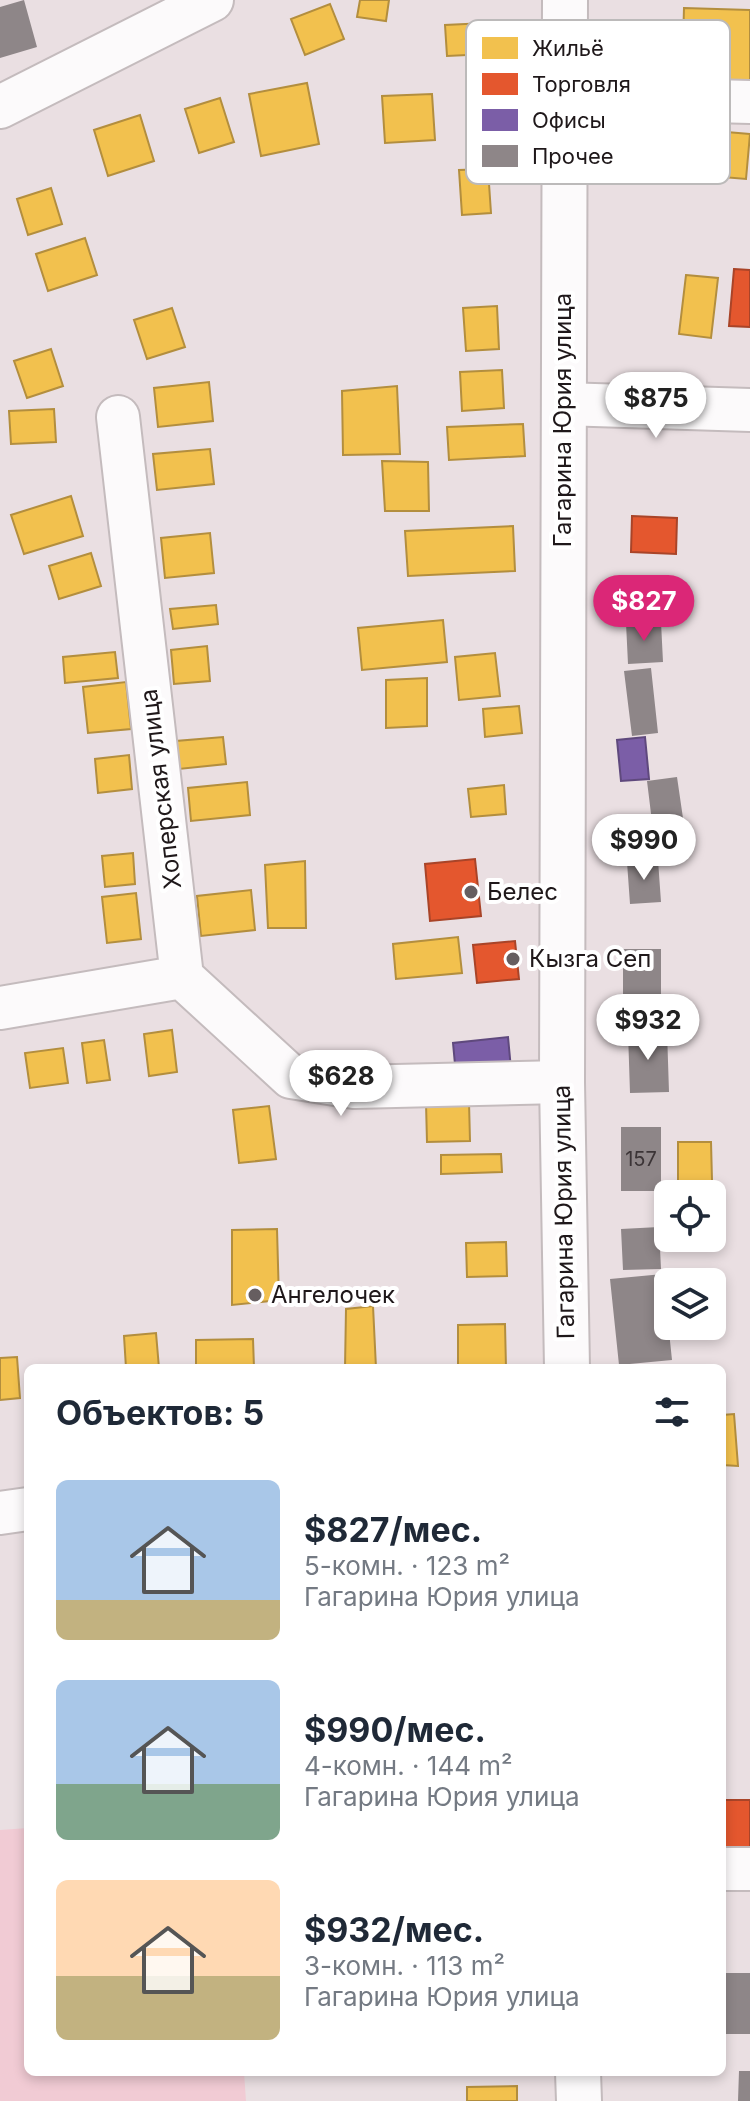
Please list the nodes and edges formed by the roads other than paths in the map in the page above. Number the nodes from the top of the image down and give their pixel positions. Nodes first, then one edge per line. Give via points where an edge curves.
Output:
1 (212, 0) edge
2 (565, 0) edge
3 (565, 20) edge
4 (730, 101) edge
5 (750, 102) edge
6 (0, 107) edge
7 (564, 184) edge
8 (563, 404) junction
9 (750, 410) edge
10 (118, 417) dead end
11 (182, 977) junction
12 (0, 1008) edge
13 (562, 1082) junction
14 (567, 1364) edge
15 (24, 1510) edge
16 (0, 1513) edge
17 (726, 1869) edge
18 (750, 1869) edge
19 (578, 2076) edge
20 (579, 2101) edge

1 - 6 street
2 - 3 main road, Гагарина Юрия улица
4 - 5 street
7 - 8 main road, Гагарина Юрия улица
8 - 9 street
8 - 13 main road, Гагарина Юрия улица
10 - 11 street, Хоперская улица
11 - 12 street
11 - 13 street via 291,1077 354,1087
13 - 14 main road, Гагарина Юрия улица
15 - 16 street
17 - 18 street
19 - 20 main road

